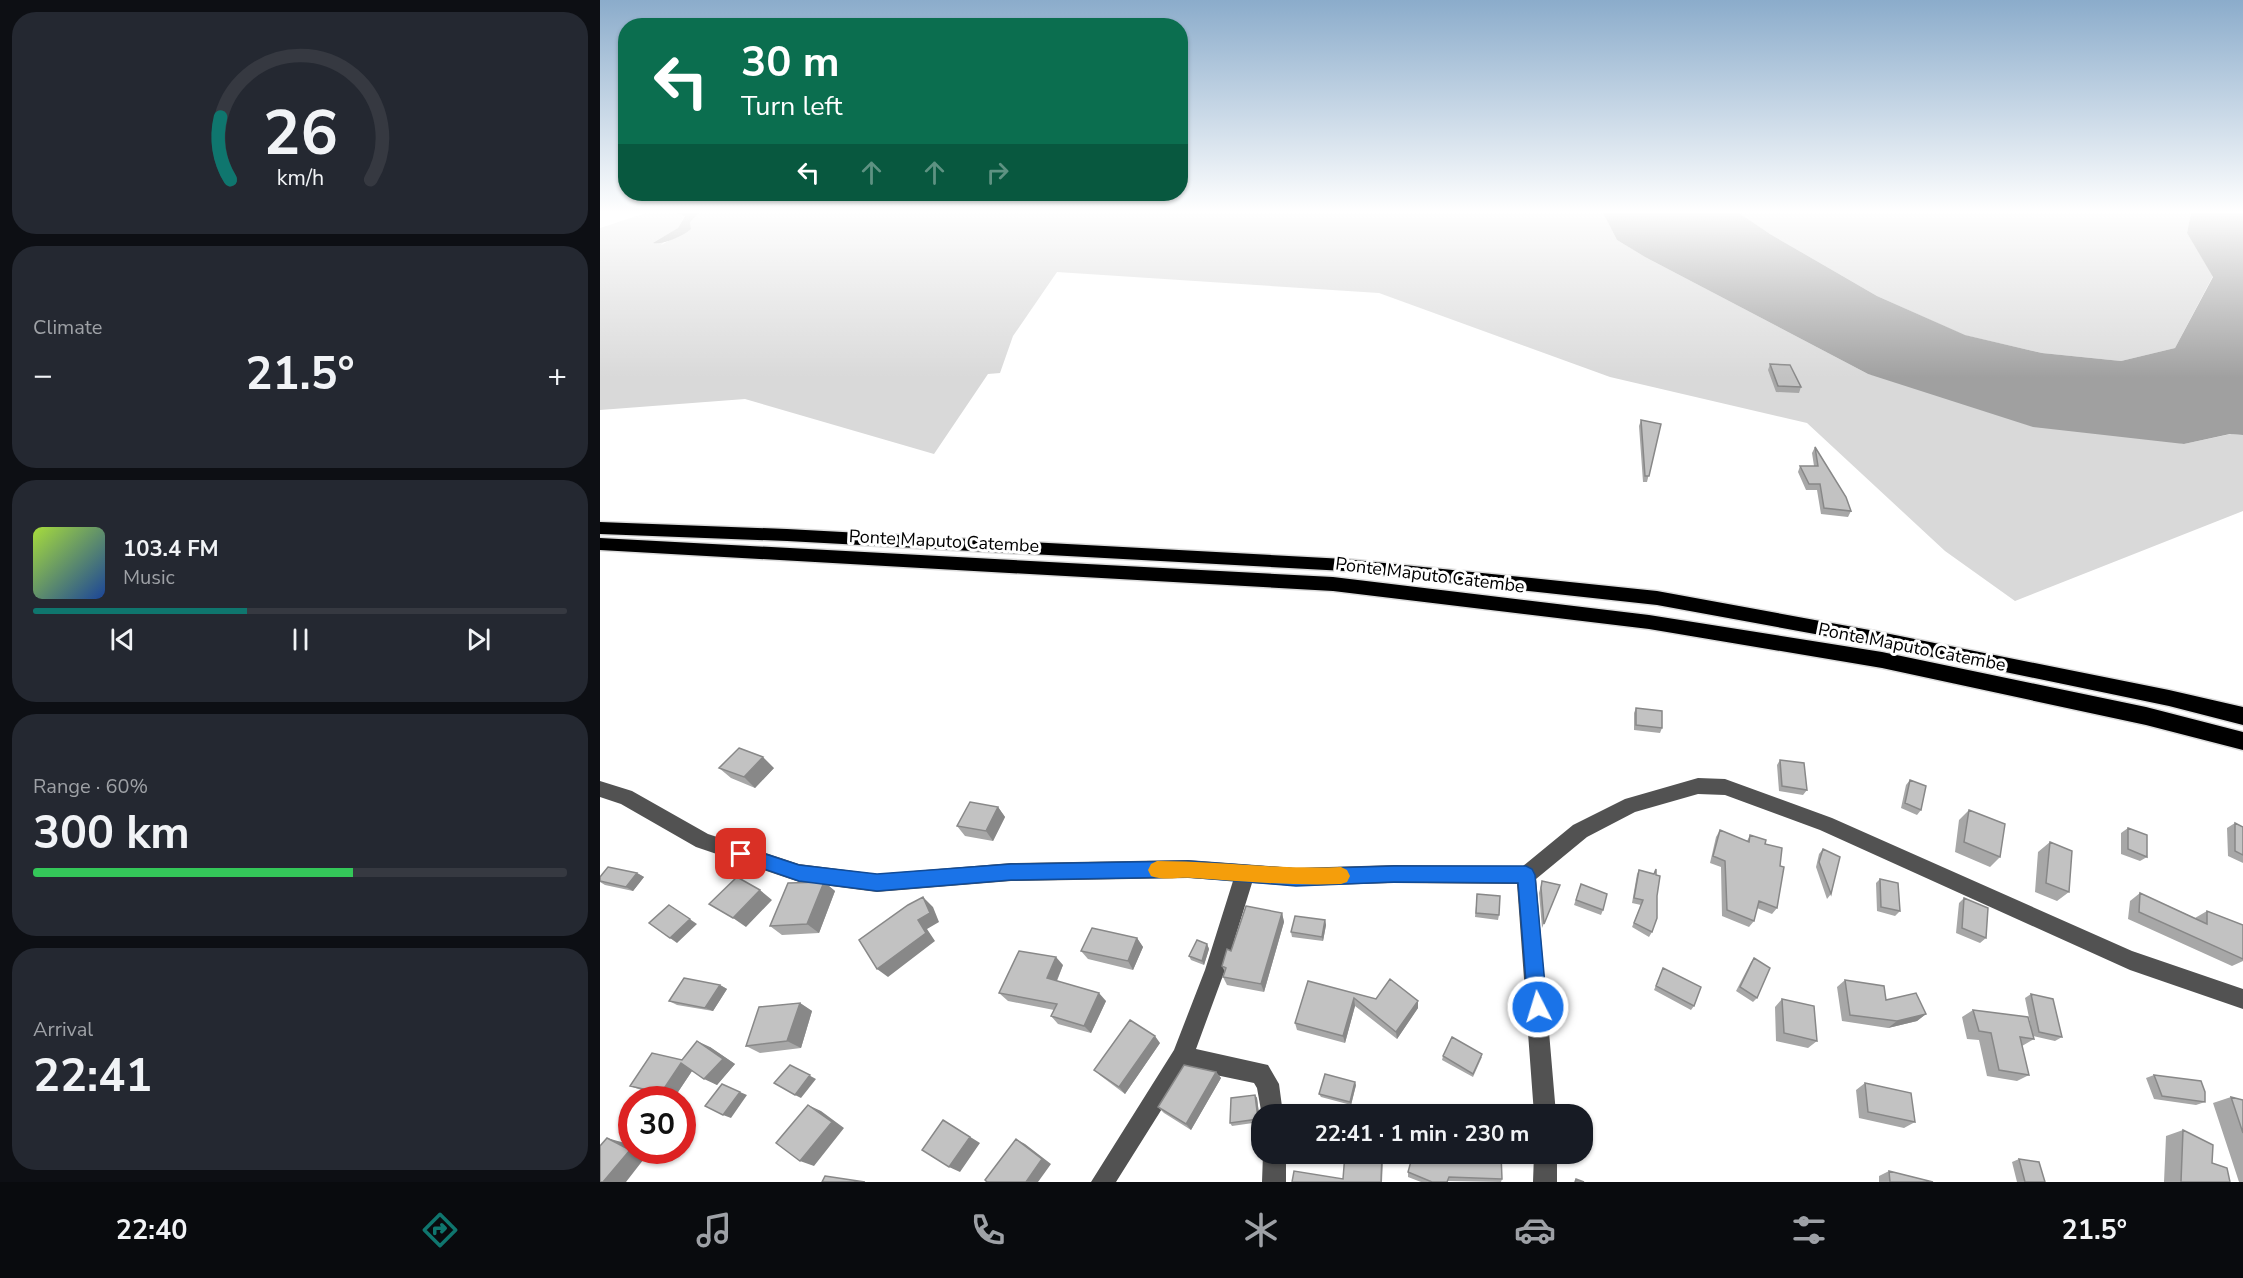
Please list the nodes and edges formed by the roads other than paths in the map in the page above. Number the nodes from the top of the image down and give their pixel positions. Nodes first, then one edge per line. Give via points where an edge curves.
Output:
1 (600, 528) edge
2 (600, 544) edge
3 (2243, 716) edge
4 (2243, 741) edge
5 (600, 789) edge
6 (1245, 873) junction
7 (1526, 875) junction
8 (2243, 999) edge
9 (1182, 1057) junction
10 (1271, 1104) edge
11 (1544, 1104) edge
12 (1275, 1164) edge
13 (1546, 1164) edge
14 (1103, 1182) edge
15 (1274, 1182) edge
16 (1545, 1182) edge

1 - 3 highway via 1345,565 1657,598 1886,640
2 - 4 highway, Ponte Maputo Catembe via 1333,584 1648,622 1882,660 2146,716
5 - 6 street via 626,797 703,841 799,873 877,883 1011,872 1188,869
6 - 7 street via 1296,877
6 - 9 street via 1215,970
7 - 8 street via 1580,831 1631,805 1698,786 1725,787 1826,824 2130,960
7 - 11 street
9 - 10 street via 1260,1073 1266,1077
9 - 14 street
12 - 15 street
13 - 16 street

